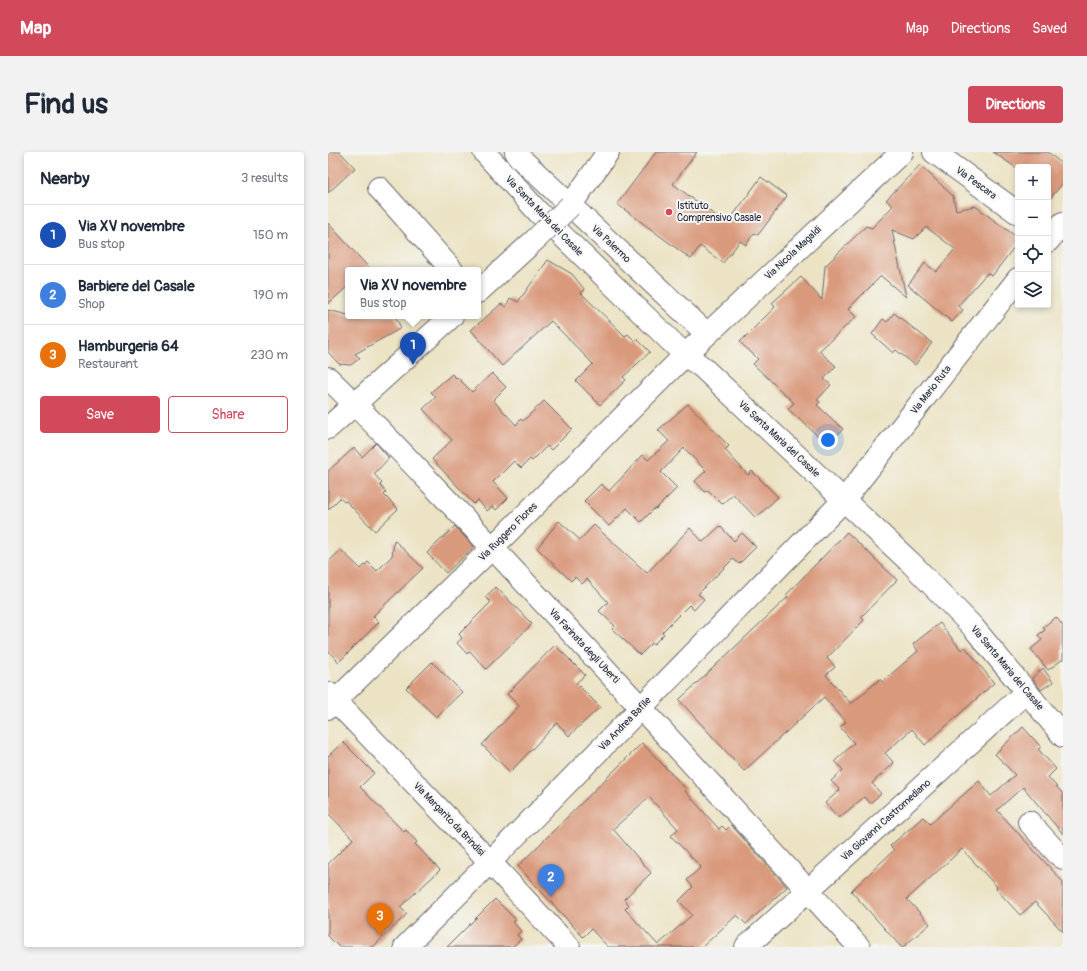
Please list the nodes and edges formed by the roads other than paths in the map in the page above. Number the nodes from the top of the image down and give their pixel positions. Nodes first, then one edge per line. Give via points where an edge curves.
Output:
1 (484, 152) edge
2 (516, 152) edge
3 (608, 152) edge
4 (902, 152) edge
5 (934, 152) edge
6 (379, 188) dead end
7 (570, 206) junction
8 (1015, 211) edge
9 (449, 267) edge
10 (1015, 283) edge
11 (481, 289) edge
12 (449, 319) edge
13 (707, 334) junction
14 (685, 355) junction
15 (328, 378) edge
16 (355, 404) junction
17 (328, 428) edge
18 (844, 500) junction
19 (492, 548) junction
20 (1026, 692) junction
21 (330, 700) edge
22 (642, 708) junction
23 (1063, 736) edge
24 (1029, 822) dead end
25 (1063, 858) edge
26 (490, 862) junction
27 (808, 891) junction
28 (405, 947) edge
29 (569, 947) edge
30 (746, 947) edge
31 (859, 947) edge

1 - 14 street, Via Santa Maria del Casale via 539,213
2 - 7 street, Via Palermo
3 - 7 street
4 - 13 street, Via Nicola Magaldi
5 - 8 street, Via Pescara
6 - 9 street
7 - 11 street, bridge
7 - 13 street, Via Palermo
10 - 18 street, Via Mario Ruta
12 - 16 street
13 - 14 street, Via Nicola Magaldi
14 - 18 street, Via Santa Maria del Casale via 702,367
14 - 19 street, Via Ruggero Flores
15 - 16 street
16 - 17 street
16 - 19 street, Via Farinata degli Uberti
18 - 20 street, Via Santa Maria del Casale via 911,563 973,627
18 - 22 street, Via Andrea Bafile
19 - 21 street, Via Ruggero Flores
19 - 22 street, Via Farinata degli Uberti
20 - 23 street, Via Santa Maria del Casale
20 - 27 street, Via Giovanni Castromediano
21 - 26 street, Via Margarito da Brindisi
22 - 26 street, Via Andrea Bafile
22 - 27 street, Via Farinata degli Uberti
24 - 25 street
26 - 28 street, Via Andrea Bafile
26 - 29 street, Via Margarito da Brindisi
27 - 30 street, Via Giovanni Castromediano
27 - 31 street

